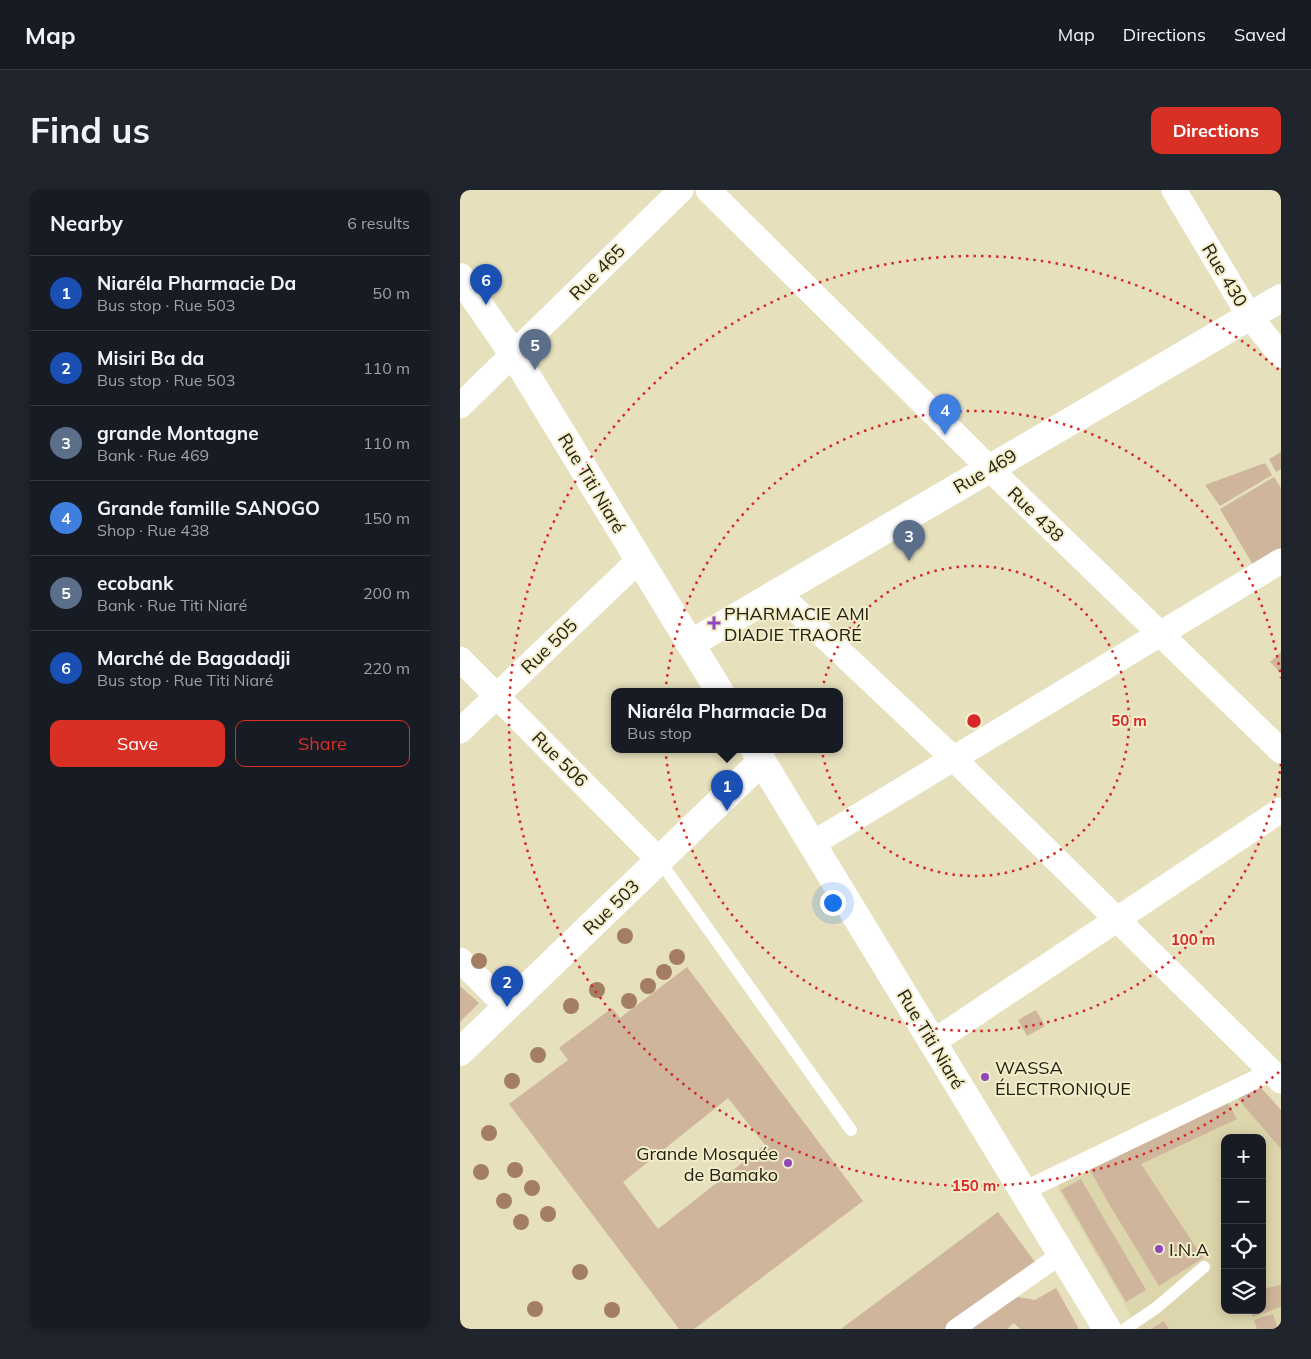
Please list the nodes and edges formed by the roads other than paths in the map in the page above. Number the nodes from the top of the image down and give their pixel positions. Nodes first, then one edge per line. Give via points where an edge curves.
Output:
1 (681, 190) edge
2 (708, 190) edge
3 (1174, 190) edge
4 (460, 277) edge
5 (1281, 298) edge
6 (1250, 317) junction
7 (514, 355) junction
8 (1281, 355) edge
9 (464, 395) edge
10 (989, 468) junction
11 (639, 560) junction
12 (1281, 561) edge
13 (778, 592) junction
14 (1160, 634) junction
15 (690, 644) junction
16 (460, 659) edge
17 (718, 688) edge
18 (497, 696) junction
19 (460, 731) edge
20 (1281, 751) edge
21 (758, 756) edge
22 (954, 759) junction
23 (1281, 810) edge
24 (812, 844) junction
25 (659, 860) junction
26 (1117, 920) junction
27 (460, 960) edge
28 (507, 1007) junction
29 (933, 1042) junction
30 (460, 1052) edge
31 (1276, 1077) edge
32 (851, 1130) dead end
33 (1024, 1191) junction
34 (1062, 1254) junction
35 (1204, 1267) dead end
36 (955, 1329) edge
37 (1108, 1329) edge
38 (1125, 1329) edge

1 - 7 street, Rue 465
2 - 10 street, Rue 438
3 - 6 street, Rue 430
4 - 7 main road, Rue Titi Niaré
5 - 6 main road, Rue 469
6 - 8 street, Rue 430
6 - 10 main road, Rue 469
7 - 9 street, Rue 465
7 - 11 main road, Rue Titi Niaré
10 - 13 main road, Rue 469
10 - 14 street, Rue 438
11 - 15 main road, Rue Titi Niaré
11 - 18 street, Rue 505
12 - 14 street
13 - 15 main road, Rue 469
13 - 22 street
14 - 20 street, Rue 438
14 - 22 street
15 - 17 main road, Rue Titi Niaré
16 - 18 street, Rue 506
18 - 19 street, Rue 505
18 - 25 street, Rue 506
21 - 24 main road, Rue Titi Niaré
21 - 25 main road, Rue 503
22 - 24 street
22 - 26 street
23 - 26 street
24 - 29 main road, Rue Titi Niaré
25 - 28 main road, Rue 503
25 - 32 lane
26 - 29 street
26 - 31 street
27 - 28 street
28 - 30 main road, Rue 503
29 - 33 main road, Rue Titi Niaré
31 - 33 street
33 - 34 main road, Rue Titi Niaré
34 - 36 street
34 - 37 main road, Rue Titi Niaré
35 - 38 lane via 1156,1308

